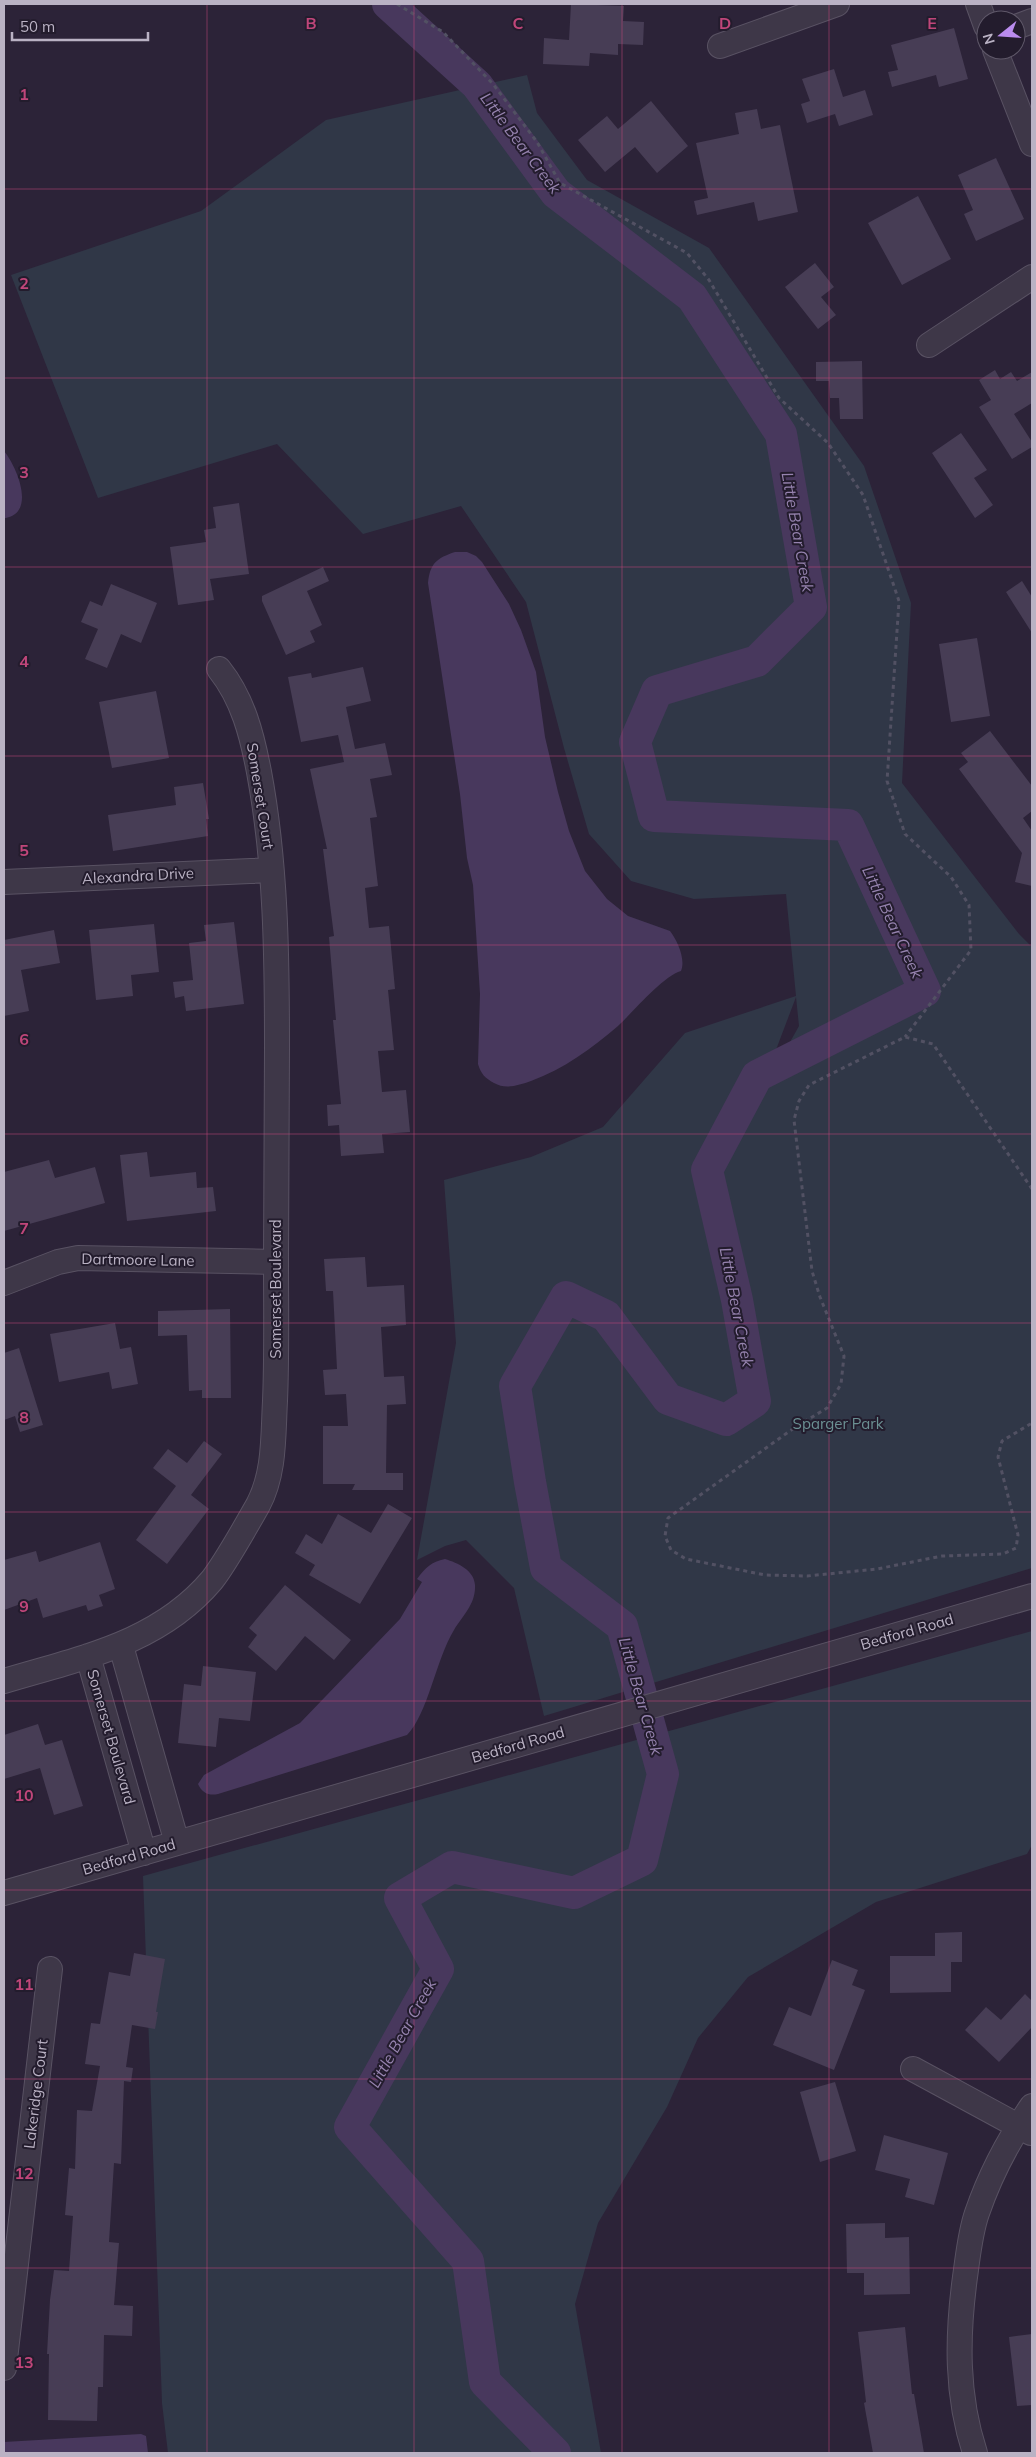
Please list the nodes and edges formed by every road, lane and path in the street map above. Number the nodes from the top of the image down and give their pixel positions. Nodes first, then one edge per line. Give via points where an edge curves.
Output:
1 (397, 4) edge
2 (837, 4) edge
3 (720, 46) dead end
4 (999, 60) edge
5 (1032, 144) edge
6 (1032, 277) edge
7 (929, 345) dead end
8 (219, 670) dead end
9 (272, 870) junction
10 (4, 882) edge
11 (905, 1037) junction
12 (1032, 1189) edge
13 (276, 1262) junction
14 (4, 1283) edge
15 (1032, 1423) edge
16 (1032, 1596) edge
17 (121, 1646) junction
18 (88, 1656) junction
19 (4, 1681) edge
20 (178, 1843) junction
21 (144, 1853) junction
22 (4, 1893) edge
23 (50, 1969) dead end
24 (913, 2069) dead end
25 (1032, 2106) edge
26 (1025, 2130) edge
27 (4, 2368) edge
28 (975, 2453) edge

1 - 11 path via 443,32 493,84 537,142 560,183 687,253 710,280 779,398 828,443 863,495 900,601 887,781 905,834 951,877 969,905 971,950
2 - 3 street
4 - 5 street
6 - 7 street
8 - 9 street, Somerset Court via 239,700 249,730 259,774
9 - 10 street, Alexandra Drive
9 - 13 street, Somerset Boulevard via 277,949
11 - 12 path via 932,1044
11 - 15 path via 809,1085 799,1101 794,1120 812,1270 844,1356 841,1384 827,1408 668,1518 665,1536 672,1550 686,1559 765,1576 807,1576 942,1556 1003,1554 1016,1548 1018,1534 998,1457 1002,1442
13 - 14 street, Dartmoore Lane via 78,1258 58,1262
13 - 17 street, Somerset Boulevard via 273,1450 269,1475 259,1502 213,1579 177,1614
16 - 20 street, Bedford Road
17 - 18 street, Somerset Boulevard
17 - 20 street
18 - 19 street
18 - 21 street, Somerset Boulevard
20 - 21 street, Bedford Road
21 - 22 street, Bedford Road
23 - 27 street, Lakeridge Court
24 - 26 street
25 - 26 street
26 - 28 street via 991,2176 976,2216 963,2294 958,2357 967,2428

